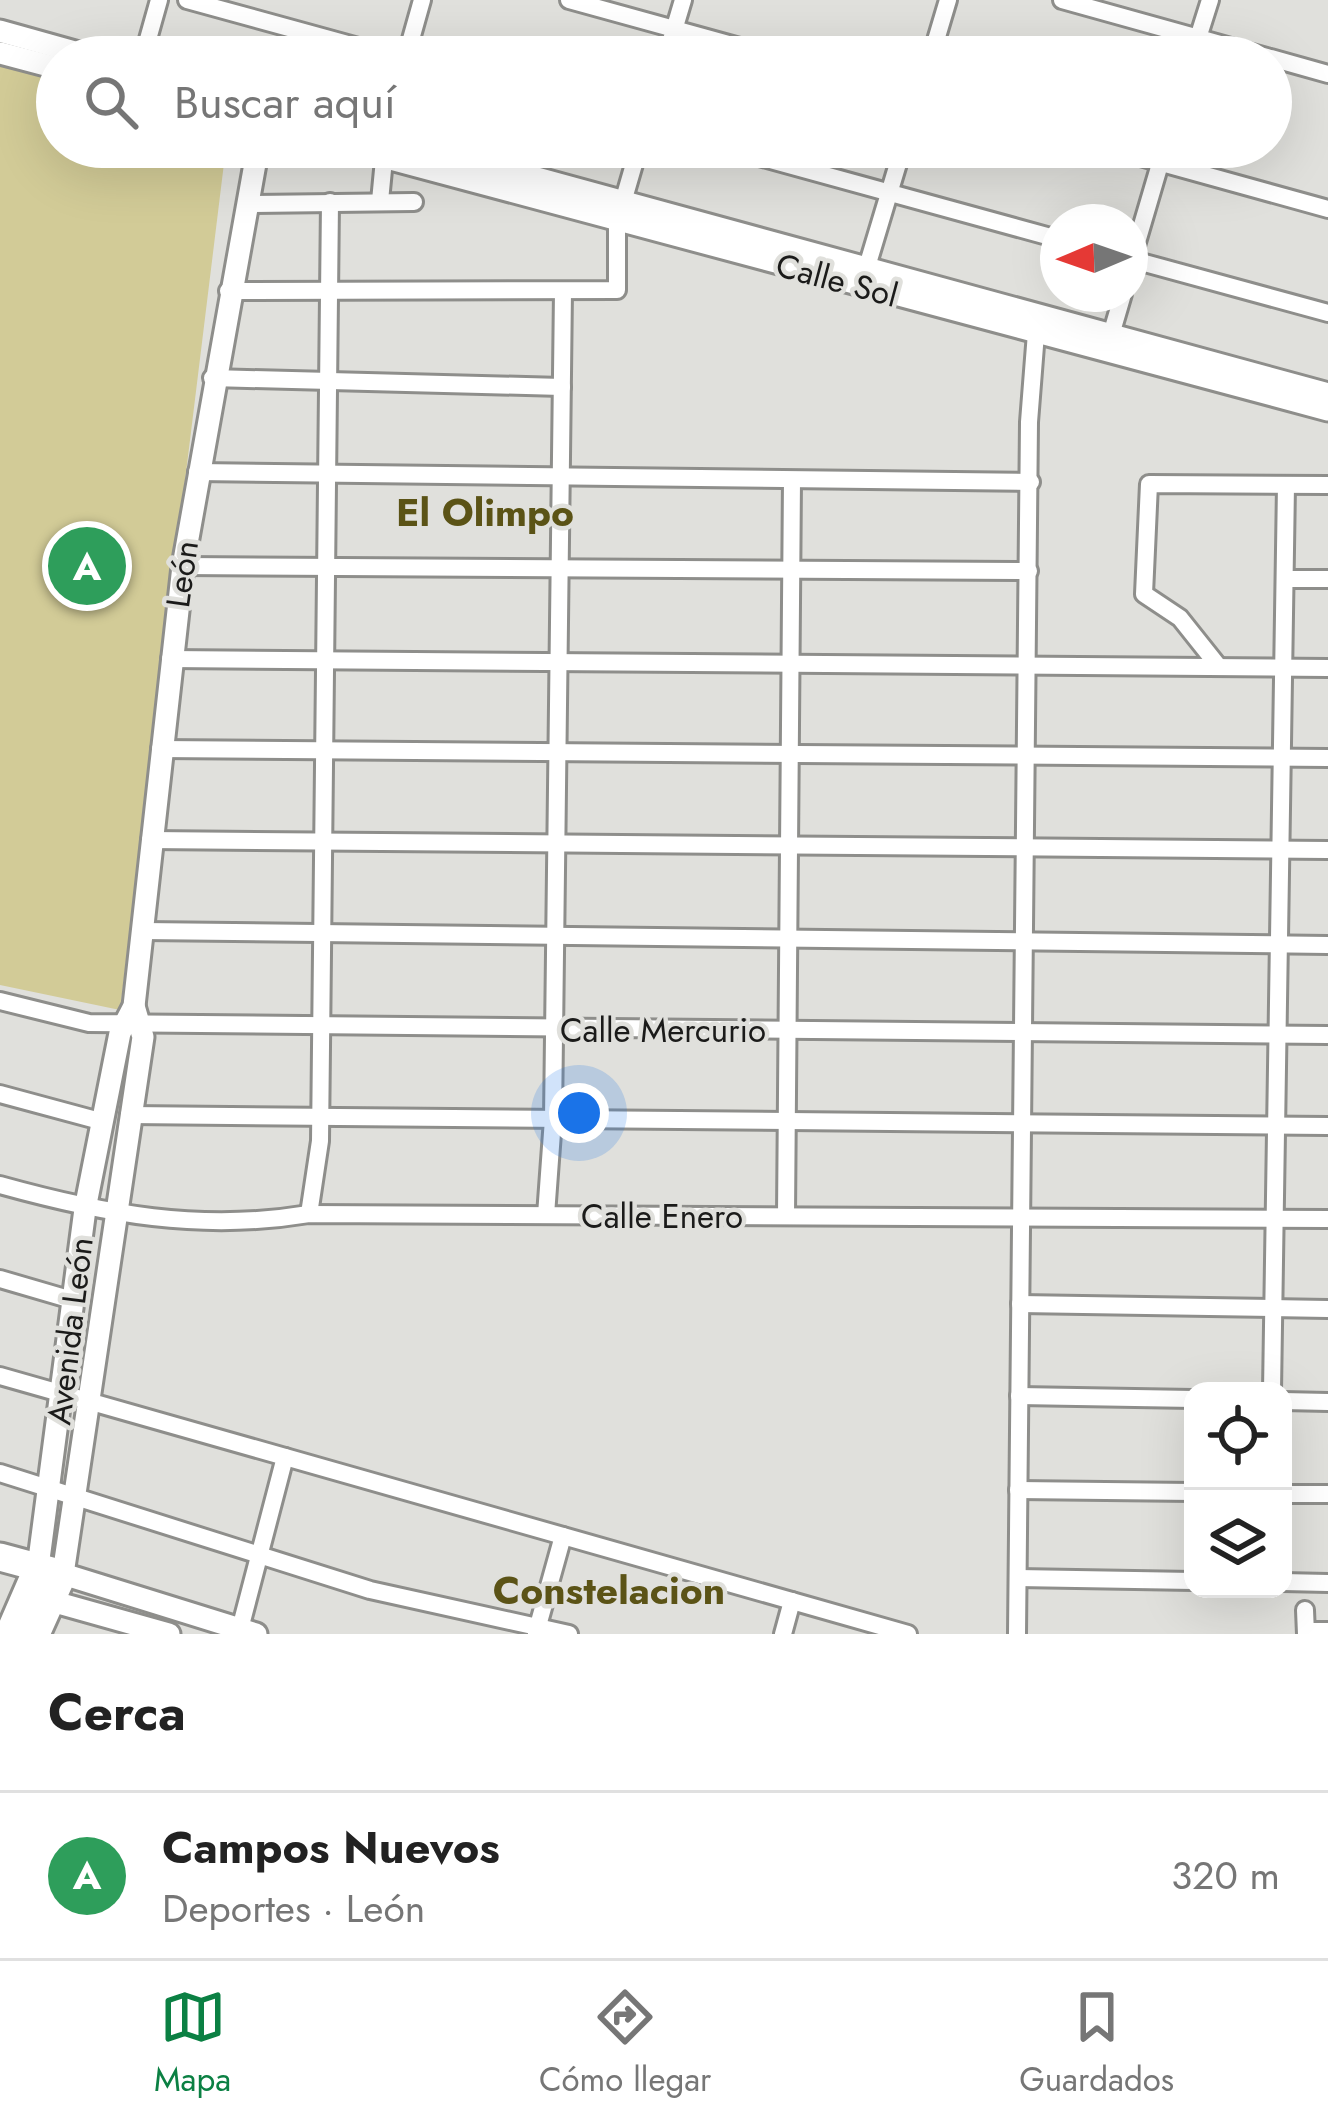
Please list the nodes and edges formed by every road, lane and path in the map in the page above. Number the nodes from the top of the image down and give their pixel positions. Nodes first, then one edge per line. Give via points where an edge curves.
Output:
1 (159, 0) edge
2 (187, 0) edge
3 (422, 0) edge
4 (569, 0) edge
5 (683, 0) edge
6 (948, 0) edge
7 (1062, 0) edge
8 (1210, 0) edge
9 (674, 29) junction
10 (0, 31) edge
11 (149, 36) edge
12 (318, 36) edge
13 (412, 36) edge
14 (672, 36) edge
15 (700, 36) edge
16 (937, 36) edge
17 (1191, 36) edge
18 (1199, 36) edge
19 (36, 41) edge
20 (0, 53) edge
21 (36, 62) edge
22 (1292, 64) edge
23 (1328, 74) edge
24 (254, 168) edge
25 (383, 168) edge
26 (449, 168) edge
27 (488, 168) edge
28 (633, 168) edge
29 (799, 168) edge
30 (897, 168) edge
31 (1158, 168) edge
32 (1202, 168) edge
33 (890, 193) junction
34 (380, 201) junction
35 (330, 202) junction
36 (414, 202) dead end
37 (247, 204) junction
38 (1148, 204) edge
39 (1328, 209) edge
40 (620, 211) junction
41 (1040, 234) edge
42 (1148, 266) edge
43 (864, 278) junction
44 (228, 291) junction
45 (562, 291) junction
46 (328, 292) junction
47 (1118, 312) edge
48 (1328, 313) edge
49 (1036, 333) junction
50 (1112, 335) junction
51 (212, 378) junction
52 (327, 381) junction
53 (562, 387) junction
54 (1328, 394) edge
55 (1328, 410) edge
56 (197, 472) junction
57 (326, 472) junction
58 (561, 474) junction
59 (792, 480) junction
60 (1030, 482) junction
61 (1286, 485) junction
62 (1328, 485) edge
63 (183, 566) junction
64 (324, 567) junction
65 (560, 568) junction
66 (791, 569) junction
67 (1029, 571) junction
68 (1328, 578) edge
69 (1286, 579) junction
70 (323, 658) junction
71 (170, 659) junction
72 (559, 660) junction
73 (790, 662) junction
74 (1028, 665) junction
75 (1219, 667) junction
76 (1284, 667) junction
77 (1328, 668) edge
78 (160, 749) junction
79 (321, 751) junction
80 (558, 753) junction
81 (790, 754) junction
82 (1027, 756) junction
83 (1281, 758) junction
84 (1328, 758) edge
85 (321, 839) junction
86 (151, 840) junction
87 (557, 841) junction
88 (789, 844) junction
89 (1025, 847) junction
90 (1279, 849) junction
91 (1328, 850) edge
92 (143, 931) junction
93 (320, 934) junction
94 (556, 937) junction
95 (788, 939) junction
96 (1024, 940) junction
97 (1276, 944) junction
98 (1328, 945) edge
99 (0, 1001) edge
100 (133, 1018) junction
101 (319, 1028) junction
102 (554, 1030) junction
103 (788, 1031) junction
104 (1022, 1033) junction
105 (1276, 1035) junction
106 (1328, 1035) edge
107 (0, 1094) edge
108 (129, 1115) junction
109 (318, 1117) junction
110 (553, 1119) junction
111 (100, 1121) junction
112 (787, 1121) junction
113 (1022, 1124) junction
114 (1275, 1126) junction
115 (1328, 1126) edge
116 (0, 1185) edge
117 (85, 1209) junction
118 (114, 1212) junction
119 (309, 1214) junction
120 (546, 1215) junction
121 (786, 1216) junction
122 (1021, 1218) junction
123 (1275, 1218) junction
124 (1328, 1219) edge
125 (0, 1279) edge
126 (72, 1300) junction
127 (1020, 1304) junction
128 (1274, 1308) junction
129 (1328, 1309) edge
130 (0, 1376) edge
131 (1272, 1382) edge
132 (63, 1394) junction
133 (1019, 1396) junction
134 (1184, 1400) edge
135 (89, 1401) junction
136 (1292, 1401) edge
137 (1328, 1402) edge
138 (285, 1457) junction
139 (0, 1473) edge
140 (50, 1486) junction
141 (1018, 1490) junction
142 (1184, 1492) edge
143 (74, 1494) junction
144 (1292, 1494) edge
145 (1328, 1494) edge
146 (563, 1536) junction
147 (261, 1552) junction
148 (0, 1557) edge
149 (1018, 1577) junction
150 (1184, 1580) edge
151 (1292, 1582) edge
152 (1328, 1583) edge
153 (36, 1584) edge
154 (792, 1601) junction
155 (1305, 1610) dead end
156 (537, 1629) edge
157 (1328, 1631) edge
158 (248, 1632) edge
159 (1306, 1633) edge
160 (9, 1634) edge
161 (36, 1634) edge
162 (169, 1634) edge
163 (569, 1634) edge
164 (783, 1634) edge
165 (908, 1634) edge
166 (1017, 1634) edge

1 - 11 street
2 - 12 street
3 - 13 street
4 - 9 street
5 - 9 street
6 - 16 street
7 - 17 street
8 - 18 street
9 - 14 street
9 - 15 street
10 - 19 street
20 - 21 street
22 - 23 street
24 - 37 street, León
25 - 34 street
26 - 40 street, Calle Sol
27 - 40 street, Calle Sol
28 - 40 street
29 - 33 street
30 - 33 street
31 - 38 street
32 - 39 street
33 - 41 street
33 - 43 street
34 - 35 street
34 - 36 street
35 - 37 street
35 - 46 street
37 - 44 street, León
40 - 43 street, Calle Sol
40 - 45 street via 616,290
42 - 48 street
43 - 49 street, Calle Sol
43 - 50 street, Calle Sol
44 - 46 street
44 - 51 street, León
45 - 46 street
45 - 53 street
46 - 52 street
47 - 50 street
49 - 55 street, Calle Sol
49 - 60 street
50 - 54 street, Calle Sol
51 - 52 street
51 - 56 street, León
52 - 53 street
52 - 57 street
53 - 58 street
56 - 57 street
56 - 63 street, León
57 - 58 street
57 - 64 street
58 - 59 street
58 - 65 street
59 - 60 street
59 - 66 street
60 - 67 street
61 - 62 street
61 - 69 street
61 - 75 street via 1148,484 1144,594 1180,618
63 - 64 street
63 - 71 street, León
64 - 65 street
64 - 70 street
65 - 66 street
65 - 72 street
66 - 67 street
66 - 73 street
67 - 74 street
68 - 69 street
69 - 76 street
70 - 71 street
70 - 72 street
70 - 79 street
71 - 78 street, León
72 - 73 street
72 - 80 street
73 - 74 street
73 - 81 street
74 - 75 street
74 - 82 street
75 - 76 street
76 - 77 street
76 - 83 street
78 - 79 street
78 - 86 street, León
79 - 80 street
79 - 85 street
80 - 81 street
80 - 87 street
81 - 82 street
81 - 88 street
82 - 83 street
82 - 89 street
83 - 84 street
83 - 90 street
85 - 86 street
85 - 87 street
85 - 93 street
86 - 92 street, León
87 - 88 street
87 - 94 street
88 - 89 street
88 - 95 street
89 - 90 street
89 - 96 street
90 - 91 street
90 - 97 street
92 - 93 street
92 - 100 street, León
93 - 94 street
93 - 101 street
94 - 95 street
94 - 102 street
95 - 96 street
95 - 103 street
96 - 97 street
96 - 104 street
97 - 98 street
97 - 105 street
99 - 100 street, Calle Mercurio via 58,1018
100 - 101 street, Calle Mercurio
100 - 108 street, Avenida León
100 - 111 street, Avenida León
101 - 102 street, Calle Mercurio
101 - 109 street
102 - 103 street, Calle Mercurio
102 - 110 street
103 - 104 street, Calle Mercurio
103 - 112 street
104 - 105 street, Calle Mercurio
104 - 113 street
105 - 106 street, Calle Mercurio
105 - 114 street
107 - 111 street
108 - 109 street
108 - 118 street, Avenida León
109 - 110 street
109 - 119 street
110 - 112 street
110 - 120 street
111 - 117 street, Avenida León
112 - 113 street
112 - 121 street
113 - 114 street
113 - 122 street
114 - 115 street
114 - 123 street
116 - 117 street, Calle Enero
117 - 118 street, Calle Enero
117 - 126 street, Avenida León
118 - 119 street, Calle Enero via 213,1224
118 - 135 street, Avenida León
119 - 120 street, Calle Enero
120 - 121 street, Calle Enero
121 - 122 street, Calle Enero
122 - 123 street, Calle Enero
122 - 127 street
123 - 124 street, Calle Enero
123 - 128 street
125 - 126 street
126 - 132 street, Avenida León
127 - 128 street
127 - 133 street
128 - 129 street
128 - 131 street
130 - 132 street
132 - 135 street
132 - 140 street, Avenida León
133 - 134 street
133 - 141 street
135 - 138 street
135 - 143 street, Avenida León
136 - 137 street
138 - 146 street
138 - 147 street
139 - 140 street
140 - 143 street
140 - 153 street, Avenida León
141 - 142 street
141 - 149 street
143 - 147 street
143 - 153 street, Avenida León
144 - 145 street
146 - 154 street
146 - 156 street
147 - 156 street via 370,1590
147 - 158 street
148 - 153 main road
149 - 150 street
149 - 166 street
151 - 152 street
153 - 158 street
153 - 160 main road, Avenida León
153 - 161 main road, Avenida León
153 - 162 street
154 - 164 street
154 - 165 street
155 - 159 street
156 - 163 street
157 - 159 street

